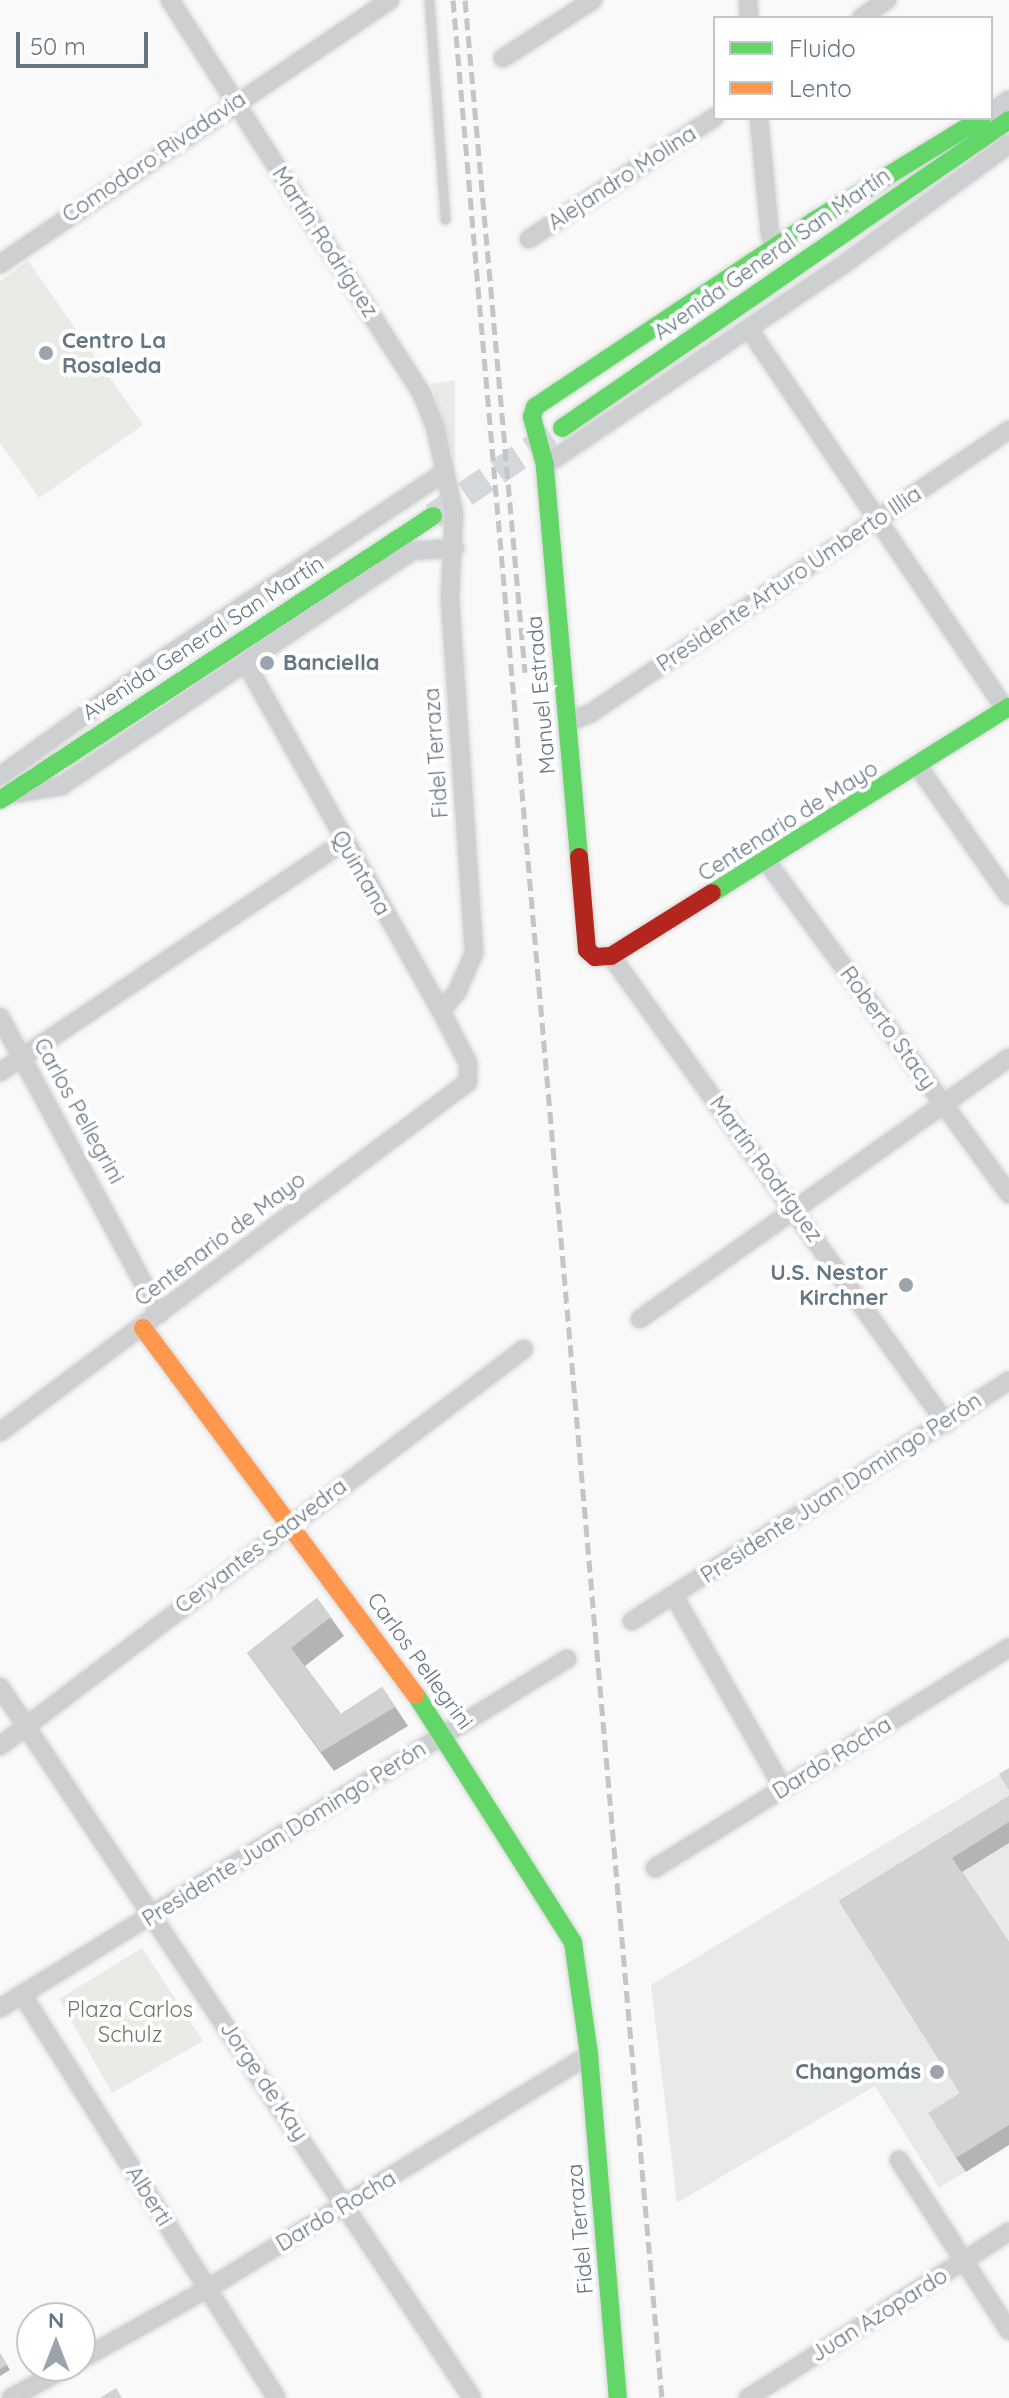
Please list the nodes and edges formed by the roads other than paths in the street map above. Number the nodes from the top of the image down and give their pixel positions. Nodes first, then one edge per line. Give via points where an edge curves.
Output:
1 (170, 0) edge
2 (390, 0) edge
3 (429, 0) edge
4 (593, 0) edge
5 (887, 0) edge
6 (864, 16) edge
7 (503, 58) dead end
8 (235, 102) junction
9 (713, 118) edge
10 (759, 120) edge
11 (979, 120) edge
12 (1009, 120) edge
13 (1009, 144) edge
14 (445, 219) dead end
15 (529, 239) dead end
16 (775, 248) junction
17 (0, 264) edge
18 (749, 329) junction
19 (562, 428) tunnel mouth
20 (1009, 430) edge
21 (545, 465) junction
22 (442, 474) junction
23 (450, 497) joint
24 (433, 516) tunnel mouth
25 (875, 522) junction
26 (455, 548) junction
27 (247, 665) junction
28 (1007, 708) edge
29 (567, 723) junction
30 (919, 768) junction
31 (0, 776) edge
32 (4, 797) edge
33 (343, 842) junction
34 (767, 862) junction
35 (1009, 896) edge
36 (611, 956) junction
37 (446, 1006) junction
38 (0, 1017) edge
39 (22, 1057) junction
40 (1009, 1058) edge
41 (0, 1072) edge
42 (468, 1082) joint
43 (944, 1105) junction
44 (1009, 1194) edge
45 (797, 1211) junction
46 (160, 1314) junction
47 (640, 1319) dead end
48 (143, 1328) junction
49 (524, 1349) dead end
50 (1009, 1381) edge
51 (946, 1423) junction
52 (0, 1432) edge
53 (287, 1525) junction
54 (674, 1596) junction
55 (632, 1621) dead end
56 (1009, 1648) edge
57 (567, 1659) dead end
58 (0, 1687) edge
59 (26, 1727) junction
60 (445, 1734) junction
61 (0, 1746) edge
62 (783, 1788) junction
63 (655, 1868) dead end
64 (151, 1916) junction
65 (22, 1994) junction
66 (0, 2008) edge
67 (589, 2055) junction
68 (899, 2160) dead end
69 (348, 2204) junction
70 (1009, 2232) edge
71 (965, 2261) junction
72 (207, 2289) junction
73 (1009, 2331) edge
74 (96, 2351) edge
75 (40, 2382) edge
76 (11, 2398) edge
77 (276, 2398) edge
78 (472, 2398) edge
79 (618, 2398) edge
80 (748, 2398) edge

1 - 8 street, Martín Rodríguez
2 - 8 street, Comodoro Rivadavia
3 - 14 lane
4 - 7 street
5 - 6 street
8 - 17 street, Comodoro Rivadavia
8 - 22 street, Martín Rodríguez via 421,392 435,426
9 - 15 street, Alejandro Molina
10 - 16 street
11 - 16 street
12 - 19 street, Avenida General San Martín
13 - 18 street
16 - 21 street, Manuel Estrada via 535,407 532,417
18 - 21 street
18 - 25 street
20 - 25 street, Presidente Arturo Umberto Illia
21 - 29 street, Manuel Estrada
22 - 23 street, Martín Rodríguez
22 - 31 street via 167,656
23 - 26 street, Fidel Terraza
24 - 32 street, Avenida General San Martín
25 - 28 street
25 - 29 street, Presidente Arturo Umberto Illia via 591,713
26 - 27 street via 412,551
26 - 37 street, Fidel Terraza via 450,599 474,953
27 - 32 street via 61,786
27 - 33 street, Quintana
28 - 30 street, Centenario de Mayo
29 - 36 street, Manuel Estrada via 587,950 595,957
30 - 34 street, Centenario de Mayo
30 - 35 street
33 - 37 street, Quintana
33 - 39 street
34 - 36 street, Centenario de Mayo
34 - 43 street, Roberto Stacy
36 - 45 street, Martín Rodríguez
37 - 42 street, Quintana via 468,1063
38 - 39 street, Carlos Pellegrini
39 - 41 street
39 - 46 street, Carlos Pellegrini
40 - 43 street
42 - 46 street, Centenario de Mayo
43 - 44 street, Roberto Stacy
43 - 45 street
45 - 47 street
45 - 51 street, Martín Rodríguez
46 - 48 street, Centenario de Mayo
48 - 52 street, Centenario de Mayo
48 - 53 street, Carlos Pellegrini
49 - 53 street, Cervantes Saavedra
50 - 51 street, Presidente Juan Domingo Perón
51 - 54 street, Presidente Juan Domingo Perón
53 - 59 street, Cervantes Saavedra
53 - 60 street, Carlos Pellegrini
54 - 55 street, Presidente Juan Domingo Perón
54 - 62 street
56 - 62 street, Dardo Rocha
57 - 60 street, Presidente Juan Domingo Perón
58 - 59 street, Jorge de Kay
59 - 61 street, Cervantes Saavedra
59 - 64 street, Jorge de Kay
60 - 64 street, Presidente Juan Domingo Perón
60 - 67 street, Carlos Pellegrini via 573,1942
62 - 63 street, Dardo Rocha
64 - 65 street, Presidente Juan Domingo Perón
64 - 69 street, Jorge de Kay
65 - 66 street, Presidente Juan Domingo Perón
65 - 72 street, Alberti
67 - 69 street, Dardo Rocha
67 - 79 street, Fidel Terraza
68 - 71 street
69 - 72 street, Dardo Rocha
69 - 78 street, Jorge de Kay
70 - 71 street, Juan Azopardo
71 - 73 street
71 - 80 street, Juan Azopardo
72 - 74 street, Dardo Rocha
72 - 77 street, Alberti
75 - 76 street

